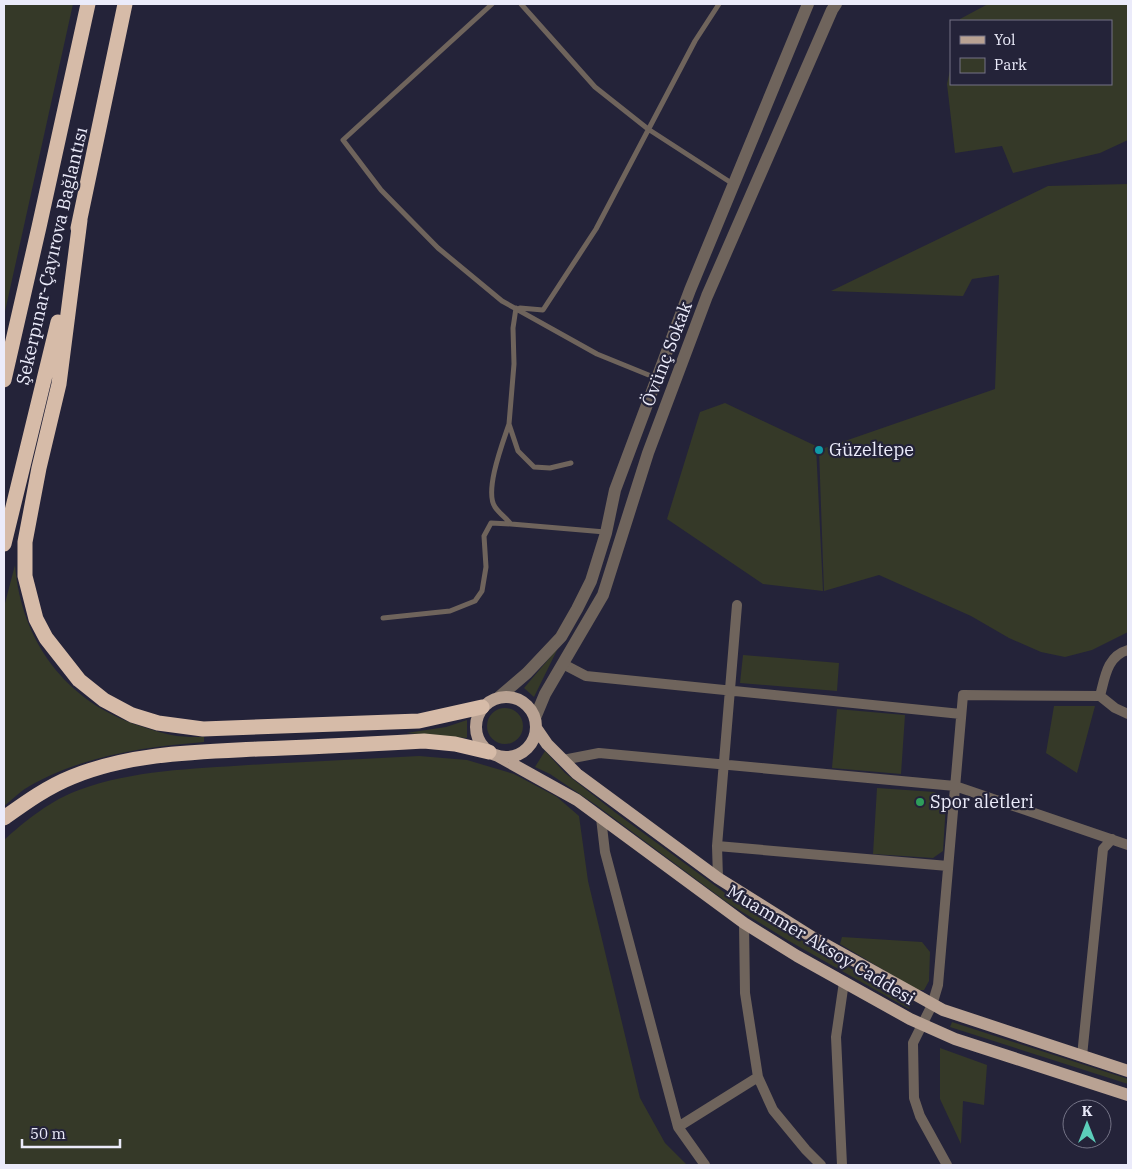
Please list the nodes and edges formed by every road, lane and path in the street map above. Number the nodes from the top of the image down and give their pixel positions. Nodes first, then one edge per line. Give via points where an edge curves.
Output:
1 (88, 4) edge
2 (125, 4) edge
3 (492, 4) edge
4 (521, 4) edge
5 (719, 4) edge
6 (808, 4) edge
7 (833, 6) edge
8 (648, 129) junction
9 (734, 184) junction
10 (80, 220) junction
11 (516, 308) junction
12 (657, 379) junction
13 (4, 380) edge
14 (509, 424) junction
15 (571, 463) dead end
16 (510, 524) junction
17 (606, 532) junction
18 (4, 544) edge
19 (737, 605) dead end
20 (383, 618) dead end
21 (1128, 650) edge
22 (563, 664) junction
23 (730, 690) junction
24 (1100, 696) junction
25 (499, 697) junction
26 (482, 707) junction
27 (961, 714) junction
28 (1128, 714) edge
29 (536, 723) junction
30 (493, 754) junction
31 (563, 760) junction
32 (724, 765) junction
33 (954, 786) junction
34 (4, 818) edge
35 (600, 818) junction
36 (1112, 839) junction
37 (1128, 844) edge
38 (717, 846) junction
39 (948, 866) junction
40 (718, 878) junction
41 (744, 924) junction
42 (844, 982) junction
43 (932, 1005) junction
44 (921, 1024) junction
45 (1082, 1056) junction
46 (1128, 1071) edge
47 (758, 1077) junction
48 (1128, 1095) edge
49 (678, 1128) junction
50 (706, 1165) edge
51 (821, 1165) edge
52 (842, 1165) edge
53 (947, 1165) edge

1 - 13 highway, Şekerpınar-Çayırova Bağlantısı
2 - 10 highway, Şekerpınar-Çayırova Bağlantısı
3 - 11 lane via 343,140 381,190 438,248 502,301
4 - 8 lane via 595,86
5 - 8 lane via 695,41
6 - 9 street, Övünç Sokak
7 - 22 street, Övünç Sokak via 707,296 648,453 603,595
8 - 9 lane
8 - 11 lane via 596,229 543,310
9 - 12 street, Övünç Sokak
10 - 18 highway, Şekerpınar-Çayırova Bağlantısı
10 - 26 highway via 59,384 25,542 26,576 36,619 60,657 79,680 104,700 132,715 158,723 203,729 419,721
11 - 12 lane via 597,354
11 - 14 lane via 512,328 514,364
12 - 17 street, Övünç Sokak via 615,490
14 - 15 lane via 518,451 534,467 550,468
14 - 16 lane via 491,486 494,506
16 - 17 lane
16 - 20 lane via 491,523 484,536 486,567 482,591 475,601 450,611
17 - 25 street, Övünç Sokak via 591,581 561,636 527,673
19 - 23 street
21 - 24 street via 1109,662
22 - 23 street via 586,676
22 - 29 street, Övünç Sokak via 545,694
23 - 27 street
23 - 32 street
24 - 27 street via 963,695
24 - 28 street via 1114,708
25 - 26 main road
25 - 29 main road via 517,698 531,709
26 - 30 main road, Muammer Aksoy Caddesi via 475,726 477,736 481,745
27 - 33 street
29 - 30 main road via 532,743 520,753 506,757
29 - 31 main road via 548,744
30 - 34 highway via 456,744 424,741 208,752 127,760 71,777
30 - 35 main road, Muammer Aksoy Caddesi via 577,800
31 - 32 street via 599,753
31 - 40 main road
32 - 33 street
32 - 38 street
33 - 36 street
33 - 39 street
35 - 41 main road, Muammer Aksoy Caddesi
35 - 49 street via 605,852
36 - 37 street
36 - 45 street via 1103,849
38 - 39 street
38 - 40 street
39 - 43 street via 938,985
40 - 43 main road via 812,937
41 - 42 main road, Muammer Aksoy Caddesi
41 - 47 street via 745,993
42 - 44 main road, Muammer Aksoy Caddesi
42 - 52 street via 836,1037
43 - 44 street
43 - 45 main road
44 - 48 main road, Muammer Aksoy Caddesi via 956,1039
44 - 53 street via 913,1043 914,1098 920,1116
45 - 46 main road
47 - 49 street
47 - 51 street via 773,1110
49 - 50 street

